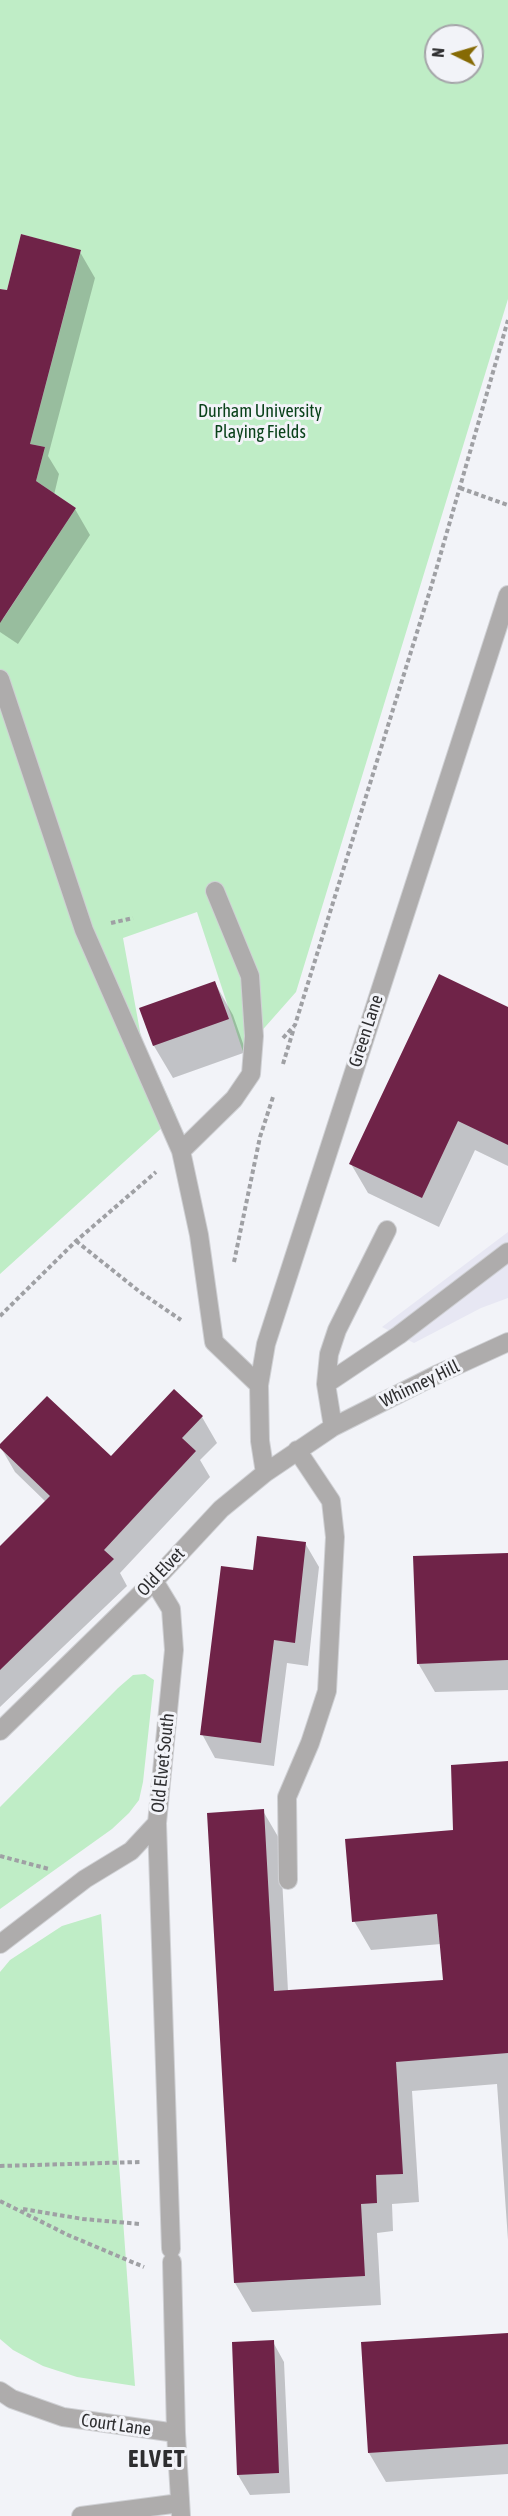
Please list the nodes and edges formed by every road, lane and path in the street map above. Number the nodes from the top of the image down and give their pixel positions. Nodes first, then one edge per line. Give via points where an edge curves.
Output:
1 (508, 320) edge
2 (460, 488) junction
3 (508, 505) edge
4 (508, 595) edge
5 (0, 679) edge
6 (215, 891) dead end
7 (296, 1024) junction
8 (281, 1069) dead end
9 (251, 1074) junction
10 (274, 1092) dead end
11 (181, 1151) junction
12 (387, 1230) dead end
13 (76, 1241) junction
14 (508, 1252) edge
15 (232, 1269) dead end
16 (0, 1316) edge
17 (214, 1342) junction
18 (508, 1342) edge
19 (326, 1384) junction
20 (259, 1385) junction
21 (333, 1427) junction
22 (297, 1450) junction
23 (265, 1473) junction
24 (154, 1581) junction
25 (0, 1731) edge
26 (157, 1823) junction
27 (0, 1856) edge
28 (85, 1879) junction
29 (288, 1880) dead end
30 (0, 1944) edge
31 (168, 2161) junction
32 (0, 2166) edge
33 (0, 2201) edge
34 (19, 2208) junction
35 (171, 2227) junction
36 (172, 2263) junction
37 (6, 2395) edge
38 (176, 2433) junction
39 (181, 2509) edge
40 (81, 2516) edge

1 - 2 path
2 - 3 path
2 - 7 path
4 - 20 street, Green Lane via 294,1254 266,1344
5 - 11 street via 84,930
6 - 9 street via 249,976 254,1036
7 - 8 path
7 - 9 path
9 - 11 street via 234,1099
10 - 15 path via 260,1137
11 - 13 path
11 - 17 street via 199,1235
12 - 19 street via 336,1330 328,1354
13 - 16 path
13 - 17 path via 140,1292
14 - 19 street via 399,1335
17 - 20 street
18 - 21 street, Whinney Hill
19 - 21 street
20 - 23 street, Green Lane
21 - 22 street, Old Elvet
22 - 23 street, Old Elvet
22 - 29 street via 331,1501 335,1537 327,1691 286,1797
23 - 24 street, Old Elvet via 220,1509
24 - 25 street, Old Elvet
24 - 26 street, Old Elvet South via 171,1609 174,1650
26 - 28 street, Old Elvet South via 131,1851
26 - 31 street
27 - 28 path
28 - 30 street, Old Elvet South
31 - 32 path
31 - 35 street
33 - 34 path
34 - 35 path
34 - 36 path via 68,2235
35 - 36 street
36 - 38 street
37 - 38 street, Court Lane via 63,2417
38 - 39 street, Court Lane
39 - 40 street

